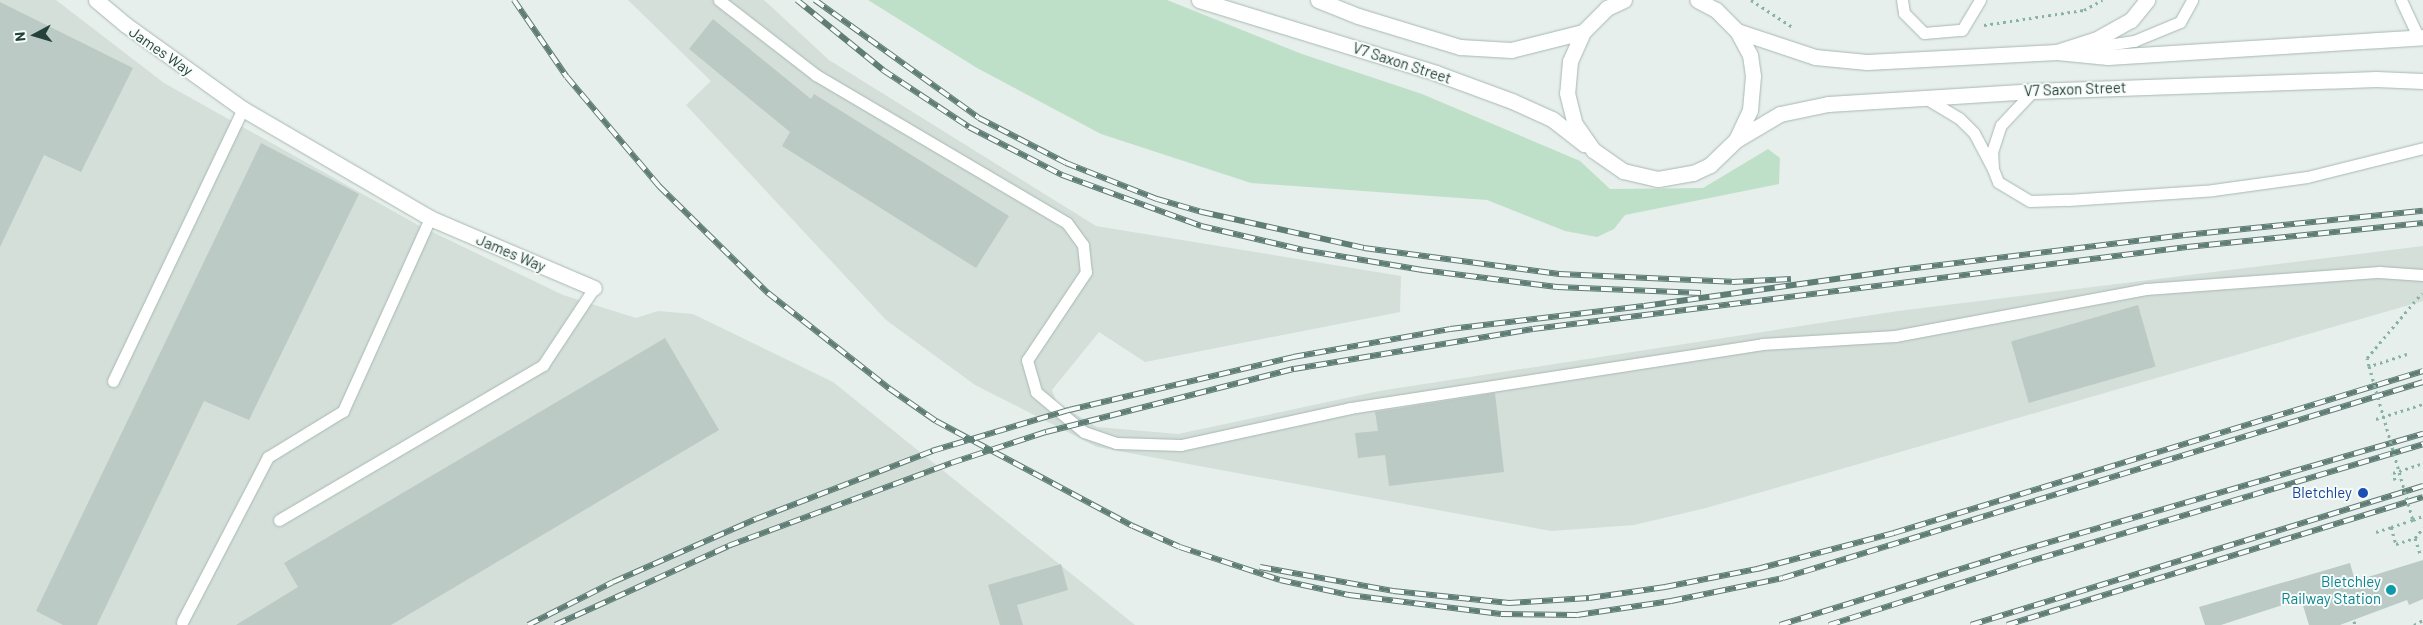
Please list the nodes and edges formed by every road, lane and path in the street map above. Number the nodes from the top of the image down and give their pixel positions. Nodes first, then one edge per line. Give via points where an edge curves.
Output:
1 (96, 0) edge
2 (719, 0) edge
3 (1199, 0) edge
4 (1318, 0) edge
5 (1624, 0) edge
6 (1697, 0) edge
7 (1902, 0) edge
8 (1980, 0) edge
9 (2147, 0) edge
10 (2192, 0) edge
11 (2401, 0) edge
12 (1608, 4) edge
13 (1737, 31) junction
14 (1583, 32) junction
15 (2421, 36) edge
16 (2057, 52) junction
17 (2423, 81) edge
18 (2033, 90) junction
19 (1927, 99) junction
20 (243, 109) junction
21 (1736, 140) junction
22 (2423, 148) edge
23 (1593, 150) junction
24 (1993, 169) junction
25 (430, 218) junction
26 (2423, 275) edge
27 (594, 288) joint
28 (2423, 292) edge
29 (2407, 354) dead end
30 (2368, 366) junction
31 (114, 381) dead end
32 (2423, 404) edge
33 (2382, 416) junction
34 (2376, 419) dead end
35 (2423, 463) edge
36 (2399, 471) junction
37 (2395, 480) dead end
38 (2423, 516) edge
39 (279, 520) dead end
40 (2411, 520) junction
41 (2391, 527) junction
42 (2423, 528) edge
43 (2376, 532) dead end
44 (2415, 538) junction
45 (2420, 553) dead end
46 (2423, 620) edge
47 (182, 622) dead end
48 (2414, 625) edge

1 - 20 main road, James Way
2 - 26 lane via 816,75 1068,223 1083,245 1086,272 1027,360 1036,392 1084,432 1116,443 1181,445 1360,407 1762,344 1895,336 2146,289 2379,272
3 - 23 main road, V7 Saxon Street via 1436,73 1512,101 1552,119
4 - 14 main road, V7 Saxon Street via 1358,16 1460,47 1511,50
5 - 12 main road
6 - 13 main road via 1716,10
7 - 8 lane via 1904,13 1924,33 1962,30
9 - 16 main road via 2132,20 2096,40
10 - 16 lane via 2180,22 2134,41
11 - 15 lane
12 - 14 main road
13 - 16 main road, V7 Saxon Street via 1815,57 1867,62
13 - 21 main road via 1750,55 1753,76 1750,110
14 - 23 main road via 1570,61 1567,93 1575,124
15 - 16 main road, V7 Saxon Street via 2108,57
17 - 18 main road, V7 Saxon Street
18 - 19 main road, V7 Saxon Street
18 - 24 lane via 2002,125 1992,152
19 - 21 main road, V7 Saxon Street via 1828,104 1780,114
19 - 24 lane via 1959,118 1974,133
20 - 25 main road, James Way
20 - 31 lane
21 - 23 main road, V7 Saxon Street via 1710,165 1694,173 1658,179 1623,171
22 - 24 lane via 2307,178 2213,190 2068,200 2030,201 1998,182
25 - 27 main road, James Way
25 - 47 lane via 344,411 268,457
27 - 39 lane, James Way via 543,365
28 - 30 path via 2366,358
29 - 30 path
30 - 33 path, bridge
32 - 33 path
33 - 34 path
33 - 36 path, bridge
35 - 36 path
36 - 37 path, bridge via 2393,473
36 - 40 path, bridge
38 - 40 path
40 - 41 path
41 - 43 path
41 - 44 path via 2396,544
42 - 44 path
44 - 45 path
46 - 48 path

